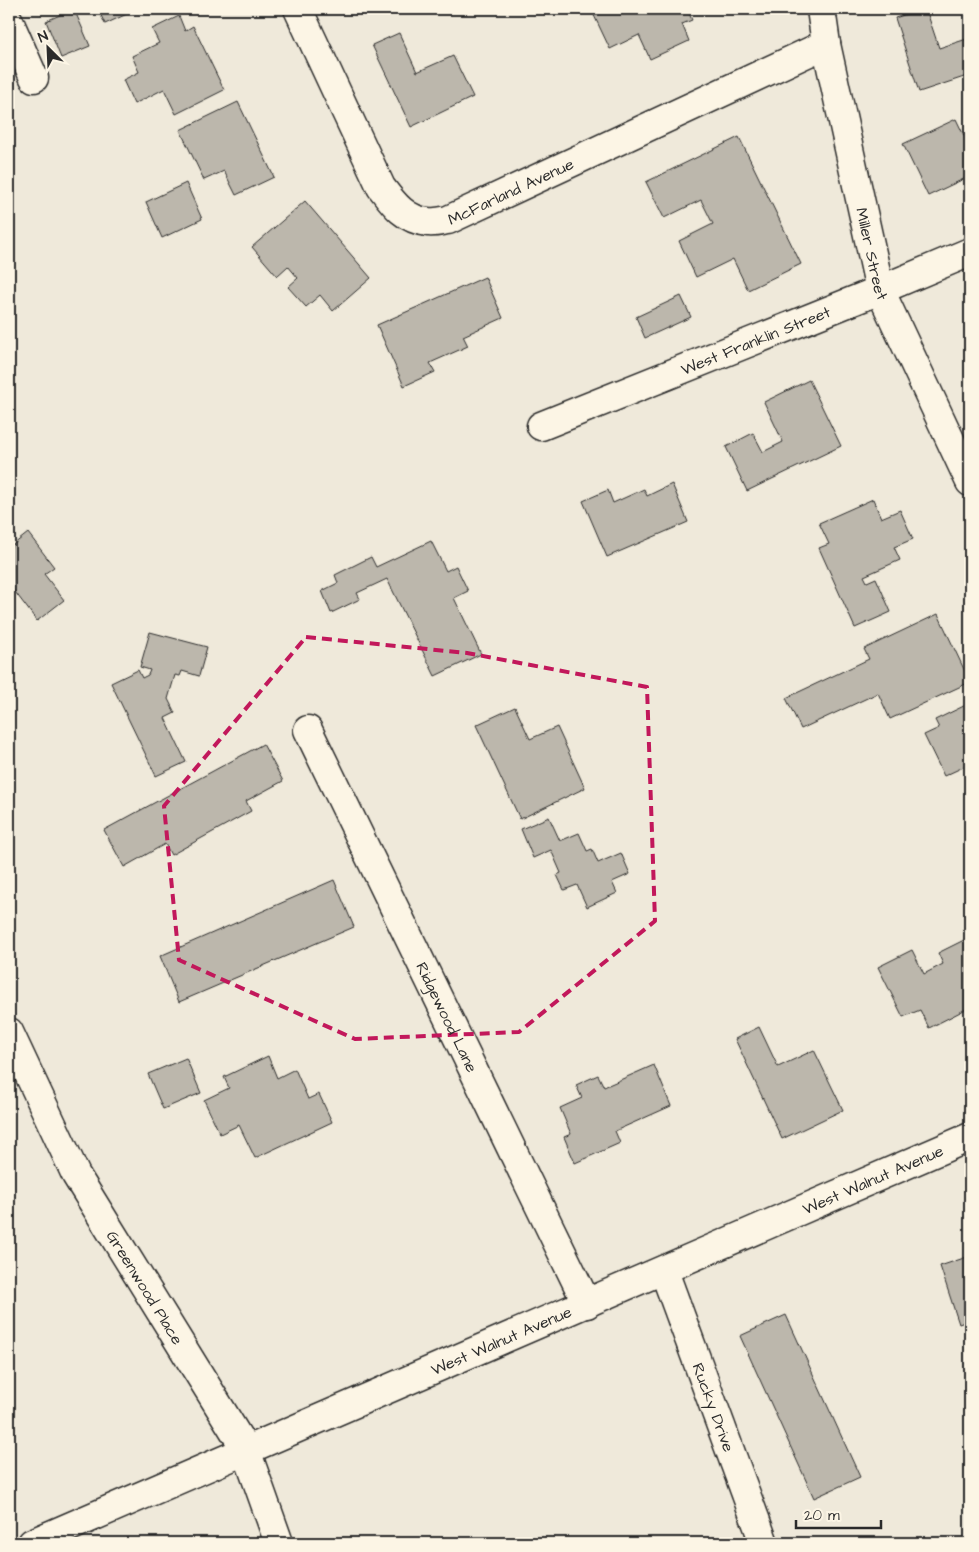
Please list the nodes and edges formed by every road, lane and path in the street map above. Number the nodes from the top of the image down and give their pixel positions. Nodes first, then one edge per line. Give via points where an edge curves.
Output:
1 (298, 9) edge
2 (821, 9) edge
3 (9, 21) edge
4 (826, 44) junction
5 (34, 78) dead end
6 (970, 252) edge
7 (880, 290) junction
8 (542, 426) dead end
9 (970, 482) edge
10 (308, 730) dead end
11 (9, 1032) edge
12 (970, 1137) edge
13 (664, 1270) junction
14 (587, 1304) junction
15 (246, 1450) junction
16 (32, 1543) edge
17 (279, 1543) edge
18 (764, 1543) edge

1 - 4 street, McFarland Avenue via 381,187 396,207 413,219 429,223 448,220
2 - 4 street, Miller Street
3 - 5 street
4 - 7 street, Miller Street
6 - 7 street, West Franklin Street
7 - 8 street, West Franklin Street
7 - 9 street, Miller Street
10 - 14 street, Ridgewood Lane
11 - 15 street, Greenwood Place via 76,1175
12 - 13 street, West Walnut Avenue
13 - 14 street, West Walnut Avenue
13 - 18 street, Rucky Drive
14 - 15 street, West Walnut Avenue
15 - 16 street, West Walnut Avenue
15 - 17 street, Greenwood Place

